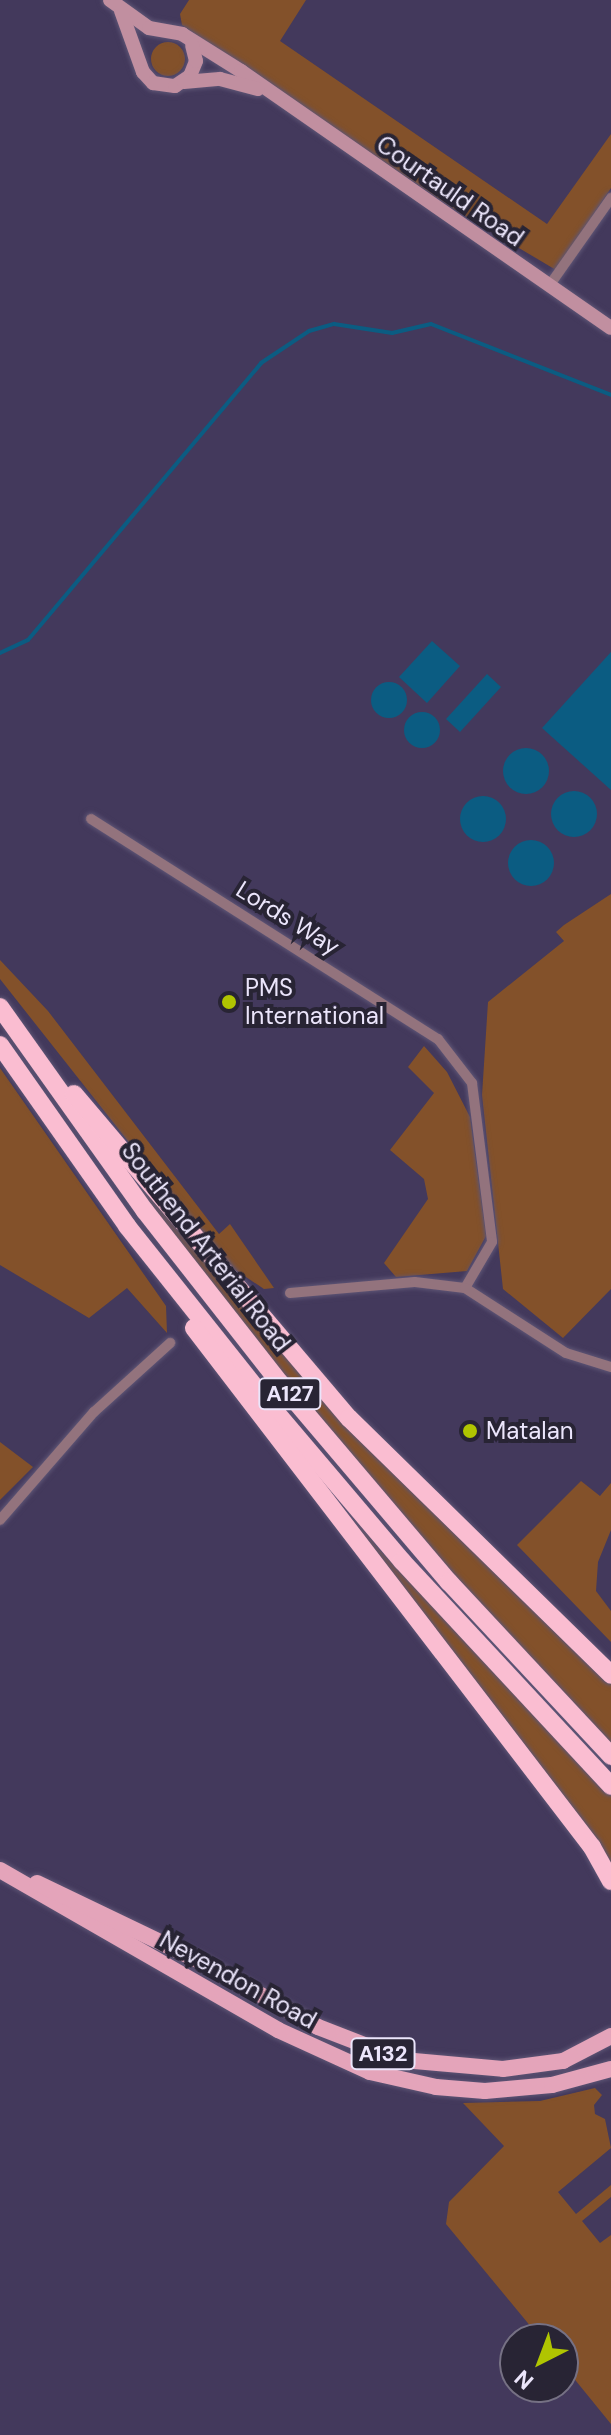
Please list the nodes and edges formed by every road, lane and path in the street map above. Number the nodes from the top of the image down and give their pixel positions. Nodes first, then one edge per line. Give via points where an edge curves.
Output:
1 (116, 5) edge
2 (160, 32) junction
3 (192, 45) junction
4 (140, 57) junction
5 (184, 82) junction
6 (263, 90) junction
7 (611, 198) edge
8 (549, 286) junction
9 (611, 328) edge
10 (91, 819) dead end
11 (0, 1001) edge
12 (0, 1007) edge
13 (0, 1045) edge
14 (127, 1226) junction
15 (465, 1288) junction
16 (290, 1293) dead end
17 (170, 1343) dead end
18 (611, 1367) edge
19 (0, 1520) edge
20 (611, 1675) edge
21 (611, 1756) edge
22 (611, 1786) edge
23 (0, 1867) edge
24 (611, 1881) edge
25 (611, 2036) edge
26 (611, 2069) edge

1 - 2 street, Courtauld Road
1 - 4 street, Courtauld Road
2 - 3 street, Courtauld Road via 175,32
2 - 4 street via 146,41
3 - 5 street via 194,69
3 - 6 street, Courtauld Road via 241,71
4 - 5 street, Courtauld Road via 153,83 168,87
5 - 6 street, Courtauld Road via 220,79
6 - 8 street, Courtauld Road
7 - 8 street
8 - 9 street, Courtauld Road
10 - 15 street, Lords Way via 438,1039 472,1083 492,1242
11 - 20 highway, A127 via 311,1376 387,1458
12 - 21 highway, Southend Arterial Road / A127 via 145,1211 280,1383 467,1602
13 - 14 highway, Southend Arterial Road / A127
14 - 22 highway, Southend Arterial Road / A127 via 402,1561
14 - 24 highway, A127 via 213,1356 592,1847
15 - 16 street via 415,1282
15 - 18 street via 566,1353
17 - 19 street via 94,1412
23 - 25 main road, Nevendon Road / A132 via 198,1960 318,2027 403,2060 470,2069 516,2068 563,2061
23 - 26 main road, Nevendon Road / A132 via 278,2030 370,2072 427,2086 485,2091 544,2086

